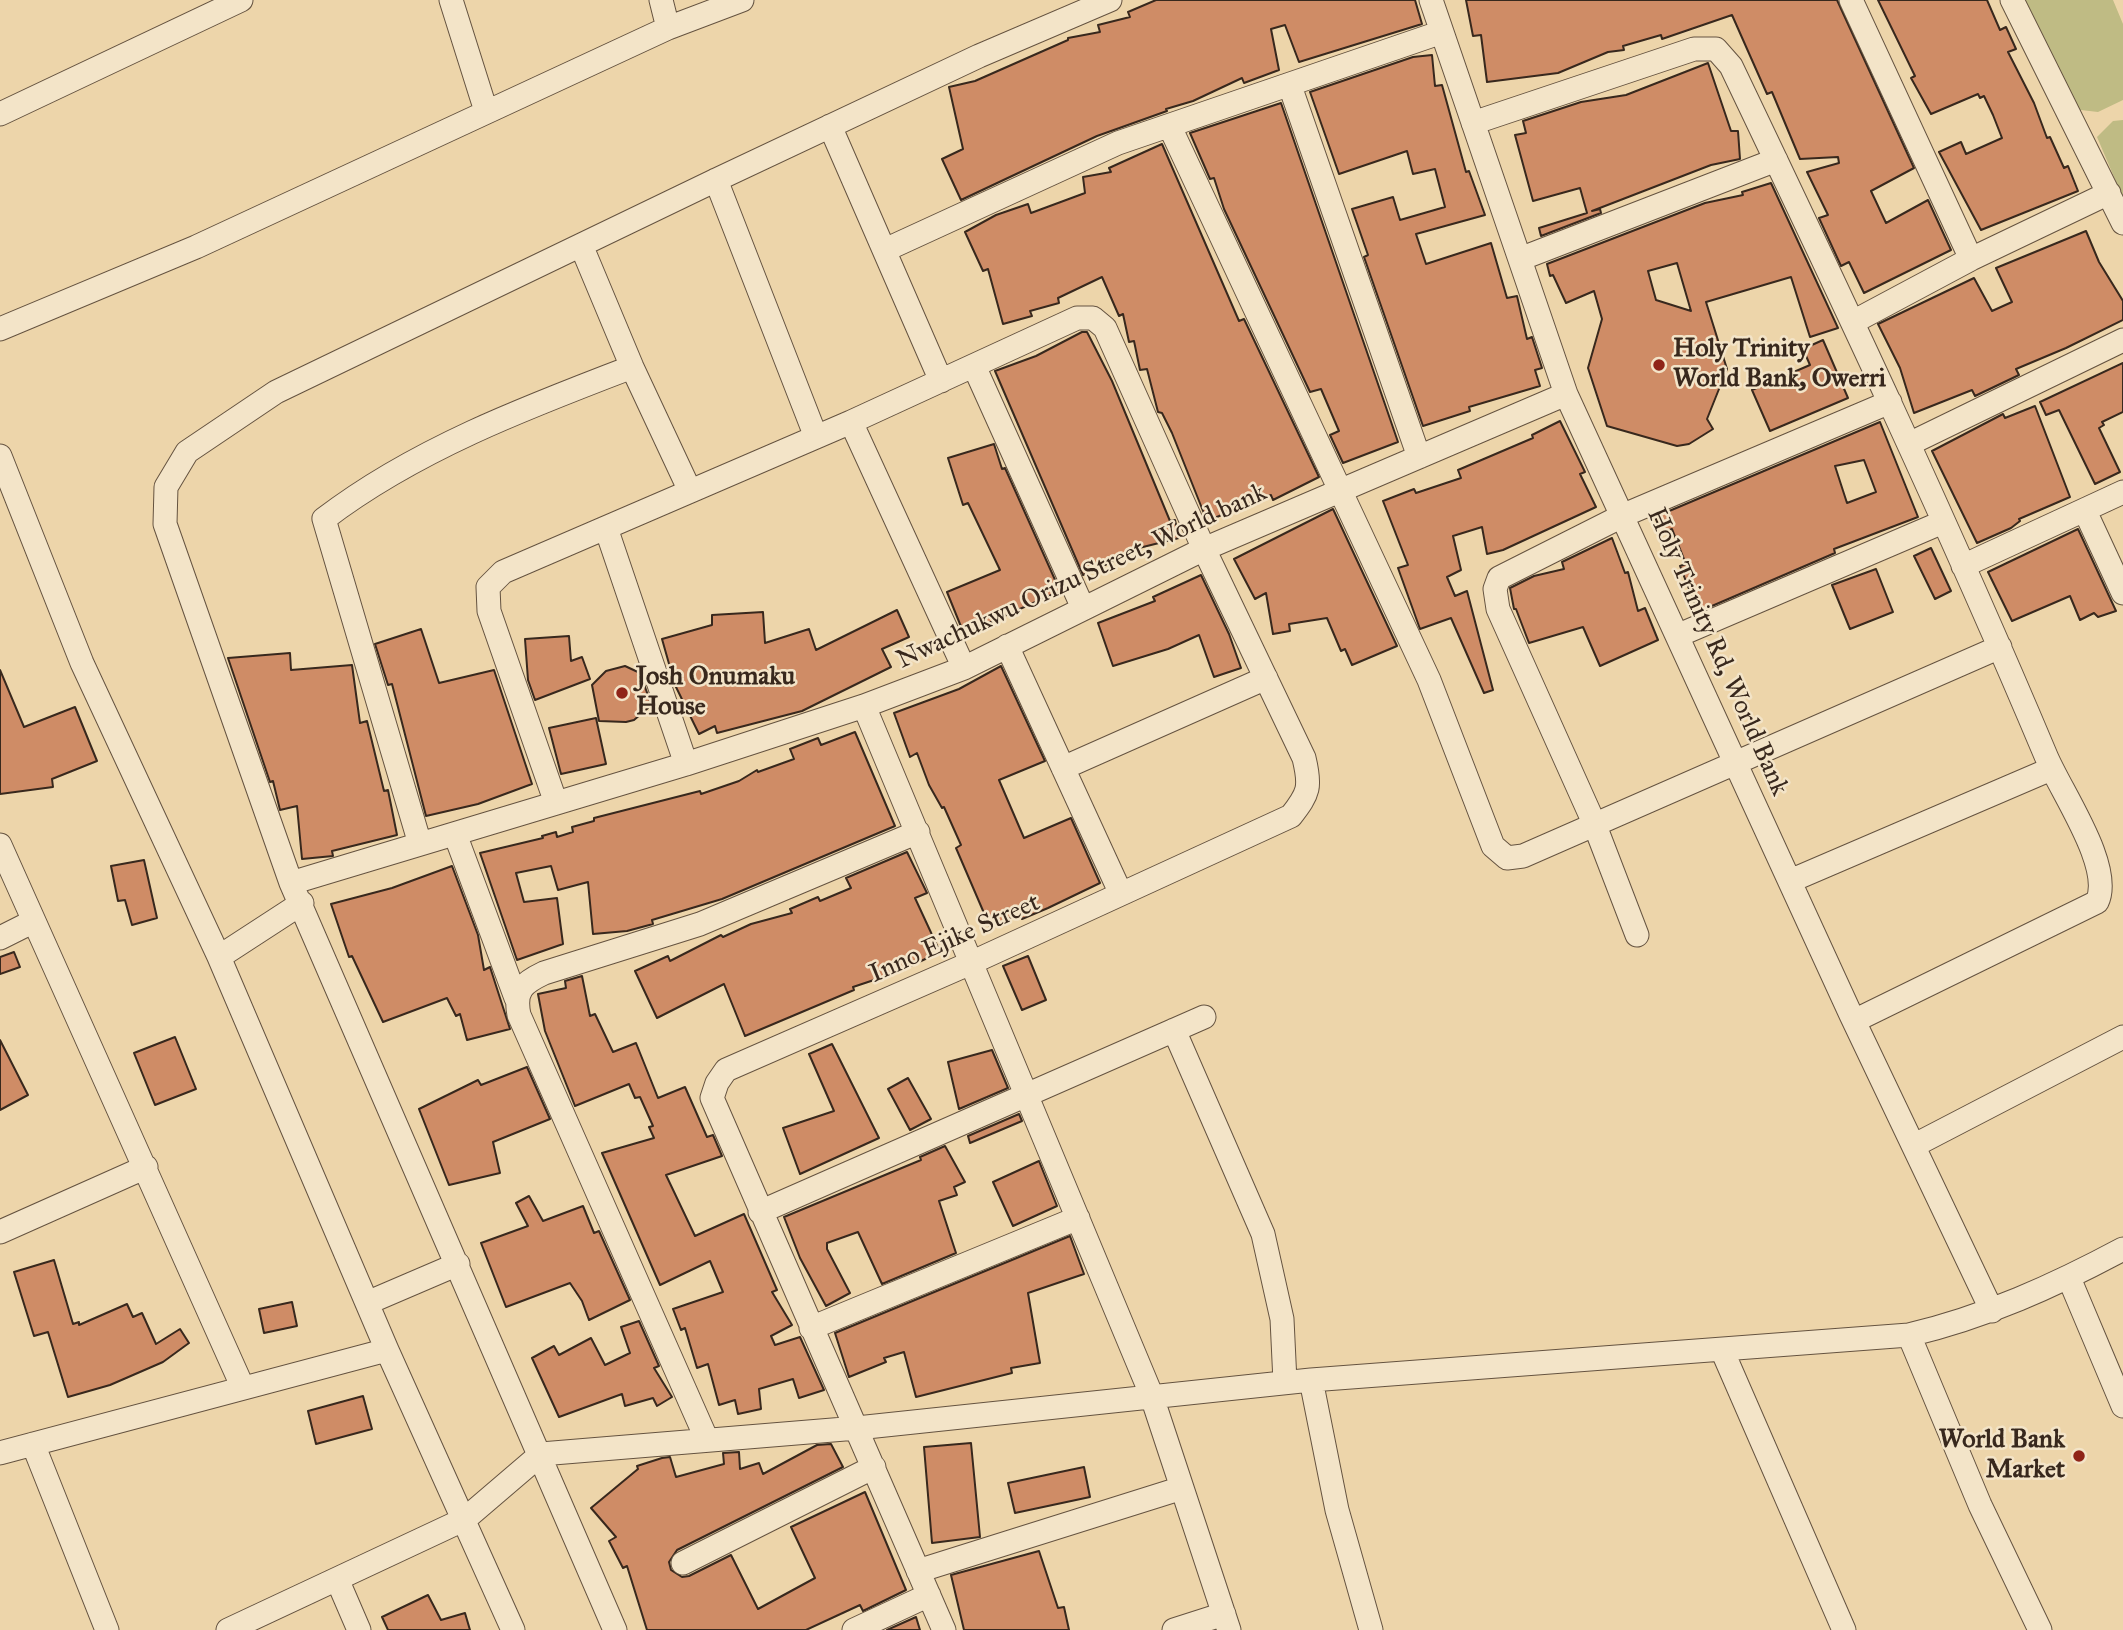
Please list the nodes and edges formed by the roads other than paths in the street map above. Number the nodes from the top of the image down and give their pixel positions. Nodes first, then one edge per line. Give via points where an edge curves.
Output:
1 (241, 0) edge
2 (451, 0) edge
3 (661, 0) edge
4 (742, 0) edge
5 (1110, 0) edge
6 (1431, 0) edge
7 (1851, 0) edge
8 (2012, 0) edge
9 (668, 28) junction
10 (1442, 32) junction
11 (1290, 86) junction
12 (486, 111) junction
13 (0, 114) edge
14 (1473, 123) junction
15 (830, 126) junction
16 (1170, 127) junction
17 (1776, 160) junction
18 (716, 180) junction
19 (2109, 193) junction
20 (2123, 223) edge
21 (581, 245) junction
22 (885, 250) junction
23 (1971, 259) junction
24 (1520, 260) junction
25 (1853, 322) junction
26 (0, 329) edge
27 (2123, 340) edge
28 (974, 366) junction
29 (632, 367) junction
30 (942, 381) junction
31 (1566, 394) junction
32 (1889, 402) junction
33 (851, 422) junction
34 (816, 437) junction
35 (1909, 444) junction
36 (0, 456) edge
37 (1419, 457) junction
38 (690, 491) junction
39 (1339, 491) junction
40 (2123, 492) edge
41 (2085, 511) junction
42 (1624, 515) junction
43 (1943, 522) junction
44 (606, 528) junction
45 (1204, 549) junction
46 (1963, 566) junction
47 (2123, 593) edge
48 (1083, 608) junction
49 (1679, 635) junction
50 (1007, 646) junction
51 (2000, 647) junction
52 (964, 668) junction
53 (1266, 678) junction
54 (864, 706) junction
55 (1736, 761) junction
56 (686, 764) junction
57 (1063, 768) junction
58 (2051, 769) junction
59 (556, 803) junction
60 (1594, 823) junction
61 (918, 832) junction
62 (455, 834) junction
63 (421, 844) junction
64 (0, 845) edge
65 (1790, 881) junction
66 (297, 893) junction
67 (1121, 894) junction
68 (32, 922) junction
69 (1637, 935) dead end
70 (0, 938) edge
71 (219, 957) junction
72 (973, 962) junction
73 (516, 998) junction
74 (1204, 1017) dead end
75 (1854, 1021) junction
76 (1174, 1030) junction
77 (2123, 1037) edge
78 (1027, 1093) junction
79 (1915, 1145) junction
80 (146, 1167) junction
81 (760, 1212) junction
82 (1078, 1218) junction
83 (0, 1232) edge
84 (2123, 1249) edge
85 (458, 1264) junction
86 (2069, 1278) junction
87 (367, 1303) junction
88 (1992, 1311) junction
89 (811, 1328) junction
90 (1909, 1335) junction
91 (387, 1350) junction
92 (1723, 1350) junction
93 (1311, 1380) junction
94 (1285, 1382) junction
95 (243, 1388) junction
96 (1151, 1394) junction
97 (2123, 1406) edge
98 (857, 1428) junction
99 (707, 1440) junction
100 (33, 1444) junction
101 (0, 1453) edge
102 (541, 1454) junction
103 (874, 1467) junction
104 (1182, 1488) junction
105 (465, 1519) junction
106 (683, 1563) dead end
107 (919, 1571) junction
108 (337, 1579) junction
109 (929, 1595) junction
110 (1227, 1622) edge
111 (107, 1630) edge
112 (228, 1630) edge
113 (359, 1630) edge
114 (513, 1630) edge
115 (615, 1630) edge
116 (855, 1630) edge
117 (944, 1630) edge
118 (1174, 1630) edge
119 (1371, 1630) edge
120 (1844, 1630) edge
121 (2040, 1630) edge

1 - 13 street
2 - 12 street
3 - 9 street
4 - 9 street
5 - 15 street
6 - 10 street, Holy Trinity Rd, World Bank
7 - 23 street
8 - 19 street
9 - 12 street
10 - 11 street
10 - 14 street, Holy Trinity Rd, World Bank
11 - 16 street
11 - 37 street
12 - 26 street via 196,247
14 - 17 street via 1694,49 1716,49 1731,66
14 - 24 street, Holy Trinity Rd, World Bank
15 - 18 street
15 - 22 street
16 - 22 street via 1118,143
16 - 39 street
17 - 24 street
17 - 25 street
18 - 21 street
18 - 34 street
19 - 20 street
19 - 23 street
21 - 29 street
21 - 66 street via 276,392 187,452 166,487 165,524
22 - 30 street
23 - 25 street
24 - 31 street, Holy Trinity Rd, World Bank
25 - 32 street
27 - 35 street
28 - 30 street, Inno Ejike Street
28 - 45 street, Inno Ejike Street via 1077,318 1093,318 1105,328
28 - 48 street
29 - 38 street
29 - 63 street via 546,400 421,458 324,519
30 - 33 street, Inno Ejike Street
31 - 37 street, Nwachukwu Orizu Street, World bank
31 - 42 street, Holy Trinity Rd, World Bank
32 - 35 street
32 - 42 street
33 - 34 street, Inno Ejike Street
33 - 52 street
34 - 38 street, Inno Ejike Street
35 - 43 street
36 - 71 street via 82,663
37 - 39 street, Nwachukwu Orizu Street, World bank
38 - 44 street, Inno Ejike Street
39 - 45 street, Nwachukwu Orizu Street, World bank
39 - 60 street via 1429,680 1493,846 1507,858 1522,856
40 - 41 street
41 - 46 street
41 - 47 street
42 - 49 street, Holy Trinity Rd, World Bank
42 - 60 street via 1499,578 1495,589 1498,609
43 - 46 street
43 - 49 street
44 - 56 street
44 - 59 street, Inno Ejike Street via 503,572 488,587 489,611
45 - 48 street, Nwachukwu Orizu Street, World bank
45 - 53 street, Inno Ejike Street
46 - 51 street
48 - 50 street, Nwachukwu Orizu Street, World bank
49 - 55 street, Holy Trinity Rd, World Bank
50 - 52 street, Nwachukwu Orizu Street, World bank
50 - 57 street
51 - 55 street
51 - 58 street
52 - 54 street, Nwachukwu Orizu Street, World bank
53 - 57 street
53 - 67 street, Inno Ejike Street via 1304,758 1308,795 1292,816
54 - 56 street, Nwachukwu Orizu Street, World bank
54 - 61 street
55 - 60 street
55 - 65 street, Holy Trinity Rd, World Bank
56 - 59 street, Nwachukwu Orizu Street, World bank
57 - 67 street
58 - 65 street
58 - 75 street via 2101,875 2097,902
59 - 62 street, Nwachukwu Orizu Street, World bank
60 - 69 street
61 - 72 street
61 - 73 street via 700,924 544,973 523,983
62 - 63 street, Nwachukwu Orizu Street, World bank
62 - 73 street
63 - 66 street, Nwachukwu Orizu Street, World bank
64 - 68 street
65 - 75 street, Holy Trinity Rd, World Bank
66 - 71 street, Nwachukwu Orizu Street, World bank
66 - 85 street
67 - 72 street, Inno Ejike Street
68 - 70 street
68 - 80 street
71 - 87 street
72 - 78 street
72 - 81 street, Inno Ejike Street via 726,1070 712,1098
73 - 99 street via 524,1027
74 - 76 street
75 - 79 street, Holy Trinity Rd, World Bank
76 - 78 street
76 - 94 street via 1263,1234 1282,1319
77 - 79 street
78 - 81 street
78 - 82 street
79 - 88 street, Holy Trinity Rd, World Bank
80 - 83 street
80 - 95 street
81 - 89 street, Inno Ejike Street
82 - 89 street
82 - 96 street
84 - 86 street
85 - 87 street
85 - 102 street
86 - 88 street
86 - 97 street
87 - 91 street
88 - 90 street
89 - 98 street, Inno Ejike Street
90 - 92 street
90 - 121 street via 1980,1505
91 - 95 street
91 - 105 street
92 - 93 street
92 - 120 street
93 - 94 street
93 - 119 street via 1352,1573
94 - 96 street
95 - 100 street
96 - 98 street
96 - 104 street
98 - 99 street
98 - 103 street, Inno Ejike Street
99 - 102 street
100 - 101 street
100 - 111 street
102 - 105 street
102 - 115 street
103 - 106 street
103 - 107 street, Inno Ejike Street
104 - 107 street
104 - 110 street
105 - 108 street
105 - 114 street
107 - 109 street, Inno Ejike Street
108 - 112 street
108 - 113 street
109 - 116 street
109 - 117 street, Inno Ejike Street
110 - 118 street

